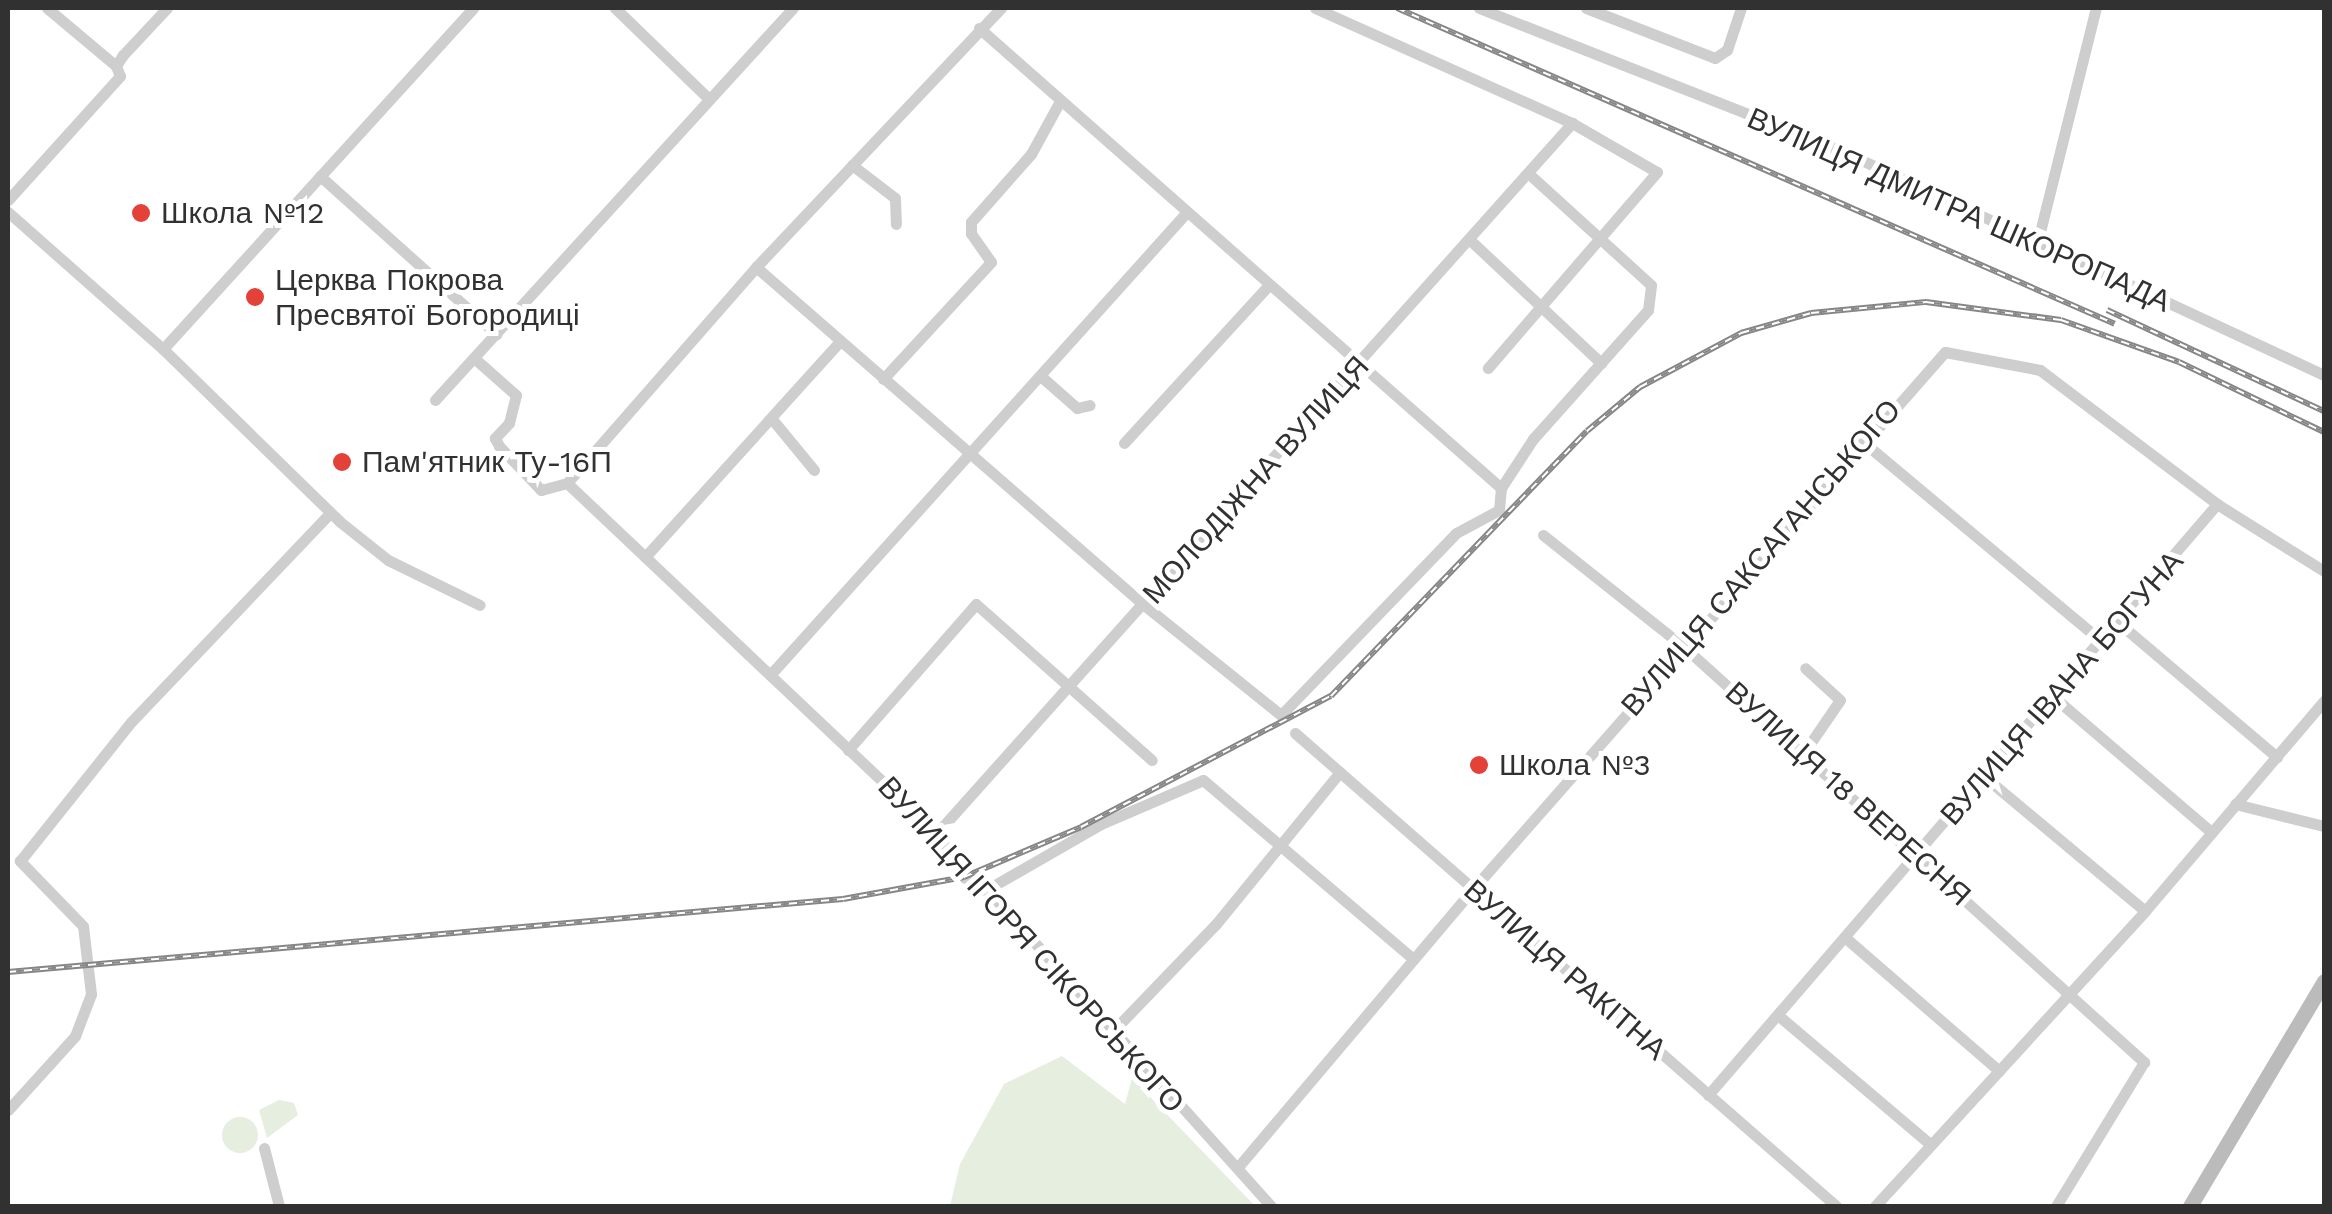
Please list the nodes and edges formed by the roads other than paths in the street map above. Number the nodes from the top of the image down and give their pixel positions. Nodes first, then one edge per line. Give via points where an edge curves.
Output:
1 (47, 8) edge
2 (167, 8) edge
3 (474, 8) edge
4 (615, 8) edge
5 (793, 8) edge
6 (1002, 8) edge
7 (1315, 8) edge
8 (1479, 8) edge
9 (1586, 8) edge
10 (1741, 8) edge
11 (2096, 8) edge
12 (980, 28) junction
13 (116, 66) junction
14 (708, 98) junction
15 (1060, 100) junction
16 (1572, 123) junction
17 (852, 164) junction
18 (1528, 172) junction
19 (320, 176) junction
20 (8, 200) edge
21 (8, 212) edge
22 (1186, 213) junction
23 (896, 224) dead end
24 (1470, 240) junction
25 (2038, 240) junction
26 (1602, 242) junction
27 (756, 267) junction
28 (1268, 286) junction
29 (1542, 306) junction
30 (496, 334) junction
31 (840, 341) junction
32 (164, 349) junction
33 (474, 358) junction
34 (1602, 363) junction
35 (1358, 367) junction
36 (1488, 368) dead end
37 (2324, 374) edge
38 (882, 379) junction
39 (1044, 379) junction
40 (436, 400) dead end
41 (1082, 410) dead end
42 (772, 419) junction
43 (1862, 441) junction
44 (1124, 443) dead end
45 (972, 456) junction
46 (814, 470) dead end
47 (567, 484) junction
48 (1501, 488) junction
49 (2218, 504) junction
50 (330, 513) junction
51 (1543, 535) dead end
52 (645, 557) junction
53 (2324, 571) edge
54 (480, 605) dead end
55 (1144, 605) junction
56 (2120, 624) junction
57 (2104, 643) junction
58 (1684, 648) junction
59 (1805, 668) dead end
60 (770, 675) junction
61 (1070, 686) junction
62 (2056, 699) junction
63 (2324, 701) edge
64 (1295, 734) dead end
65 (848, 750) junction
66 (1802, 754) junction
67 (2276, 756) junction
68 (1152, 760) dead end
69 (1340, 772) junction
70 (1986, 778) junction
71 (2235, 804) junction
72 (2324, 826) edge
73 (2211, 832) junction
74 (937, 833) junction
75 (1282, 848) junction
76 (1918, 856) junction
77 (1473, 889) junction
78 (991, 894) junction
79 (2144, 912) junction
80 (1848, 940) junction
81 (1413, 959) junction
82 (2324, 981) edge
83 (2071, 991) junction
84 (1779, 1016) junction
85 (1112, 1032) junction
86 (1999, 1070) junction
87 (1708, 1095) junction
88 (8, 1110) edge
89 (1931, 1146) junction
90 (264, 1148) dead end
91 (1238, 1168) junction
92 (278, 1206) edge
93 (1272, 1206) edge
94 (1836, 1206) edge
95 (1875, 1206) edge
96 (2056, 1206) edge
97 (2190, 1206) edge

1 - 13 street
2 - 13 street
3 - 19 street
4 - 14 street
5 - 14 street
6 - 12 street
7 - 16 street
8 - 25 street, ВУЛИЦЯ ДМИТРА ШКОРОПАДА via 1842,151
9 - 10 street via 1716,58 1727,50
11 - 25 street
12 - 15 street
12 - 17 street
13 - 20 street via 120,76
14 - 30 street
15 - 22 street
15 - 38 street via 1031,154 971,222 990,262
16 - 18 street, МОЛОДІЖНА ВУЛИЦЯ
16 - 26 street via 1657,172
17 - 23 street via 895,198
17 - 27 street
18 - 24 street, МОЛОДІЖНА ВУЛИЦЯ
18 - 26 street
19 - 30 street
19 - 32 street
21 - 32 street
22 - 28 street
22 - 39 street
24 - 29 street
24 - 35 street, МОЛОДІЖНА ВУЛИЦЯ
25 - 37 street, ВУЛИЦЯ ДМИТРА ШКОРОПАДА
26 - 29 street
26 - 34 street via 1652,285 1654,295
27 - 31 street
27 - 47 street
28 - 35 street
28 - 44 street
29 - 34 street
29 - 36 street
30 - 33 street
31 - 38 street
31 - 42 street
32 - 50 street
33 - 40 street
33 - 47 street via 516,395 508,423 495,438 499,446 541,490
34 - 48 street via 1533,439
35 - 48 street
35 - 55 street, МОЛОДІЖНА ВУЛИЦЯ
38 - 45 street
39 - 41 street
39 - 45 street
42 - 46 street
42 - 52 street
43 - 49 street, ВУЛИЦЯ САКСАГАНСЬКОГО via 1934,360 1959,350 2040,370
43 - 57 street
43 - 58 street, ВУЛИЦЯ САКСАГАНСЬКОГО
45 - 55 street
45 - 60 street
47 - 52 street, ВУЛИЦЯ ІГОРЯ СІКОРСЬКОГО
48 - 55 street via 1499,510 1456,533 1281,716
49 - 53 street
49 - 56 street, ВУЛИЦЯ ІВАНА БОГУНА
50 - 54 street via 388,560
50 - 88 street via 130,722 20,861 84,926 91,994 76,1036
51 - 58 street, ВУЛИЦЯ 18 ВЕРЕСНЯ
52 - 60 street, ВУЛИЦЯ ІГОРЯ СІКОРСЬКОГО
55 - 61 street, МОЛОДІЖНА ВУЛИЦЯ
56 - 57 street, ВУЛИЦЯ ІВАНА БОГУНА
56 - 67 street
57 - 62 street, ВУЛИЦЯ ІВАНА БОГУНА
58 - 66 street, ВУЛИЦЯ 18 ВЕРЕСНЯ
58 - 77 street, ВУЛИЦЯ САКСАГАНСЬКОГО
59 - 66 street via 1840,700
60 - 65 street, ВУЛИЦЯ ІГОРЯ СІКОРСЬКОГО
61 - 65 street via 972,604
61 - 68 street
61 - 74 street, МОЛОДІЖНА ВУЛИЦЯ
62 - 70 street, ВУЛИЦЯ ІВАНА БОГУНА
62 - 73 street
63 - 67 street
64 - 69 street, ВУЛИЦЯ РАКІТНА
65 - 74 street, ВУЛИЦЯ ІГОРЯ СІКОРСЬКОГО
66 - 76 street, ВУЛИЦЯ 18 ВЕРЕСНЯ
67 - 71 street
69 - 75 street
69 - 77 street, ВУЛИЦЯ РАКІТНА
70 - 76 street, ВУЛИЦЯ ІВАНА БОГУНА
70 - 79 street
71 - 72 street
71 - 73 street
73 - 79 street
74 - 78 street, ВУЛИЦЯ ІГОРЯ СІКОРСЬКОГО via 964,877
75 - 78 street via 1202,780 1101,824 993,886
75 - 81 street
75 - 85 street
76 - 80 street, ВУЛИЦЯ ІВАНА БОГУНА
76 - 83 street, ВУЛИЦЯ 18 ВЕРЕСНЯ
77 - 81 street, ВУЛИЦЯ САКСАГАНСЬКОГО
77 - 87 street, ВУЛИЦЯ РАКІТНА
78 - 85 street, ВУЛИЦЯ ІГОРЯ СІКОРСЬКОГО
79 - 83 street
80 - 84 street, ВУЛИЦЯ ІВАНА БОГУНА
80 - 86 street
81 - 91 street, ВУЛИЦЯ САКСАГАНСЬКОГО
82 - 97 main road
83 - 86 street
83 - 96 street, ВУЛИЦЯ 18 ВЕРЕСНЯ via 2144,1062
84 - 87 street, ВУЛИЦЯ ІВАНА БОГУНА
84 - 89 street
85 - 91 street, ВУЛИЦЯ ІГОРЯ СІКОРСЬКОГО
86 - 89 street
87 - 94 street, ВУЛИЦЯ РАКІТНА
89 - 95 street
90 - 92 street
91 - 93 street, ВУЛИЦЯ ІГОРЯ СІКОРСЬКОГО

